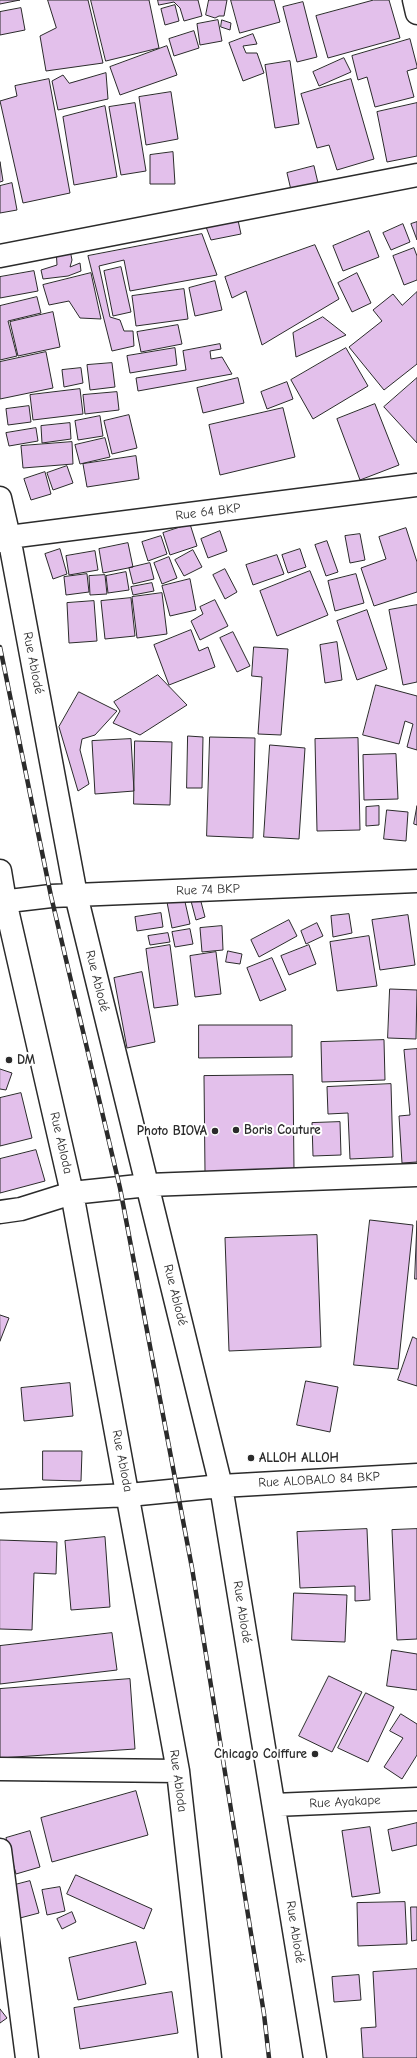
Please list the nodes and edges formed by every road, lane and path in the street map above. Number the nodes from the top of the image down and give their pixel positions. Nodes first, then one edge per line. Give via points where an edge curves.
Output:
1 (414, 0) edge
2 (417, 13) edge
3 (417, 175) edge
4 (0, 256) edge
5 (417, 484) edge
6 (0, 498) edge
7 (5, 539) edge
8 (0, 871) edge
9 (417, 881) edge
10 (76, 895) junction
11 (2, 901) edge
12 (417, 1175) edge
13 (148, 1185) junction
14 (72, 1193) junction
15 (0, 1212) edge
16 (417, 1475) edge
17 (221, 1486) junction
18 (129, 1496) junction
19 (0, 1501) edge
20 (0, 1769) edge
21 (178, 1771) junction
22 (417, 1799) edge
23 (274, 1805) junction
24 (0, 1850) edge
25 (27, 2058) edge
26 (210, 2058) edge
27 (315, 2058) edge

1 - 2 street
3 - 4 street
5 - 7 street, Rue 64 BKP
6 - 7 street, Rue Ablodé
7 - 10 street, Rue Ablodé
8 - 11 street, Rue Abloda
9 - 10 street, Rue 74 BKP
10 - 11 street, Rue 74 BKP
10 - 13 street, Rue Ablodé
11 - 14 street, Rue Abloda
12 - 13 street
13 - 14 street
13 - 17 street, Rue Ablodé
14 - 15 street via 21,1209
14 - 18 street, Rue Abloda
16 - 17 street, Rue ALOBALO 84 BKP
17 - 18 street, Rue ALOBALO 84 BKP
17 - 23 street, Rue Ablodé
18 - 19 street, Rue ALOBALO 84 BKP
18 - 21 street, Rue Abloda
20 - 21 street
21 - 26 street, Rue Abloda
22 - 23 street, Rue Ayakape
23 - 27 street, Rue Ablodé
24 - 25 street

